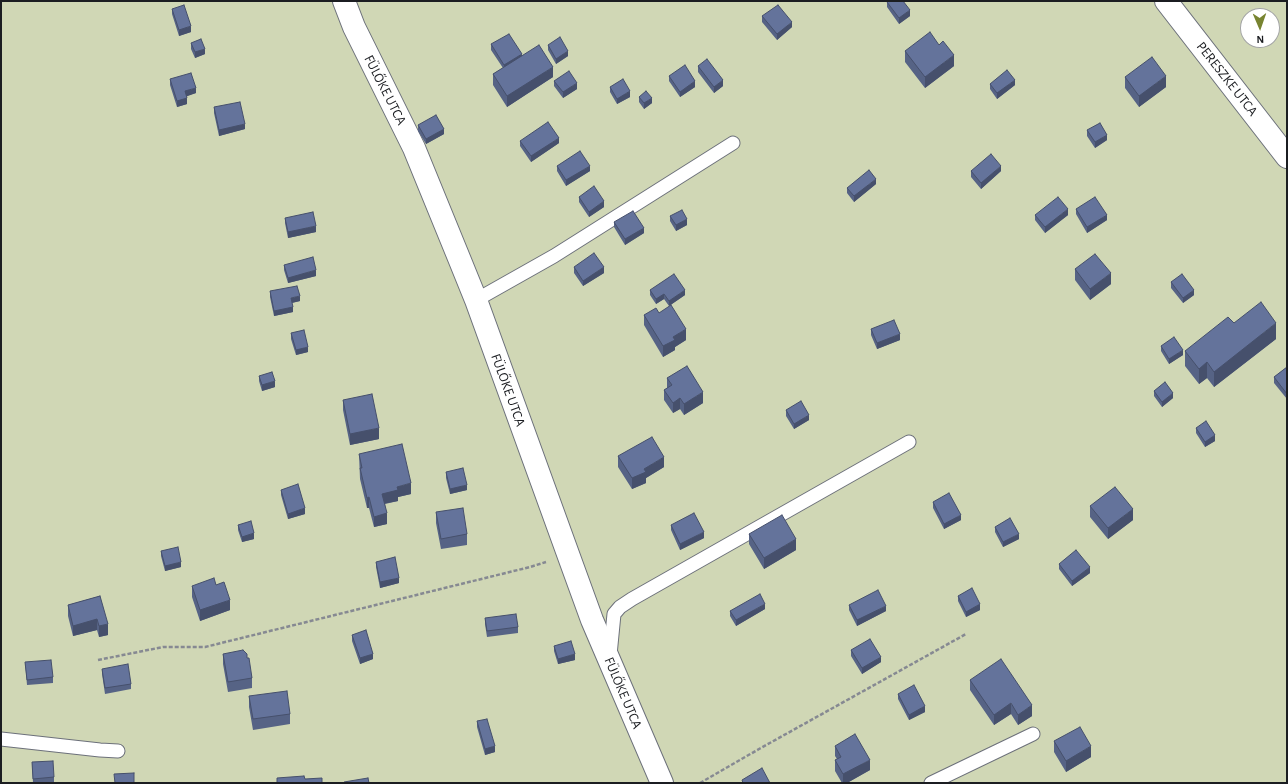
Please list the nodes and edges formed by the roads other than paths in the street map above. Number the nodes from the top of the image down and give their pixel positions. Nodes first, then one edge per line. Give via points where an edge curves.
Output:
1 (344, 1) edge
2 (1166, 1) edge
3 (733, 143) dead end
4 (1287, 157) edge
5 (476, 300) junction
6 (909, 442) dead end
7 (609, 661) junction
8 (1033, 734) dead end
9 (1, 738) edge
10 (118, 751) dead end
11 (662, 783) edge
12 (931, 783) edge

1 - 5 street, FÜLŐKE UTCA via 354,27 414,148
2 - 4 street, PERESZKE UTCA
3 - 5 lane via 554,256
5 - 7 street, FÜLŐKE UTCA
6 - 7 lane via 620,607 614,614
7 - 11 street, FÜLŐKE UTCA
8 - 12 lane
9 - 10 lane

